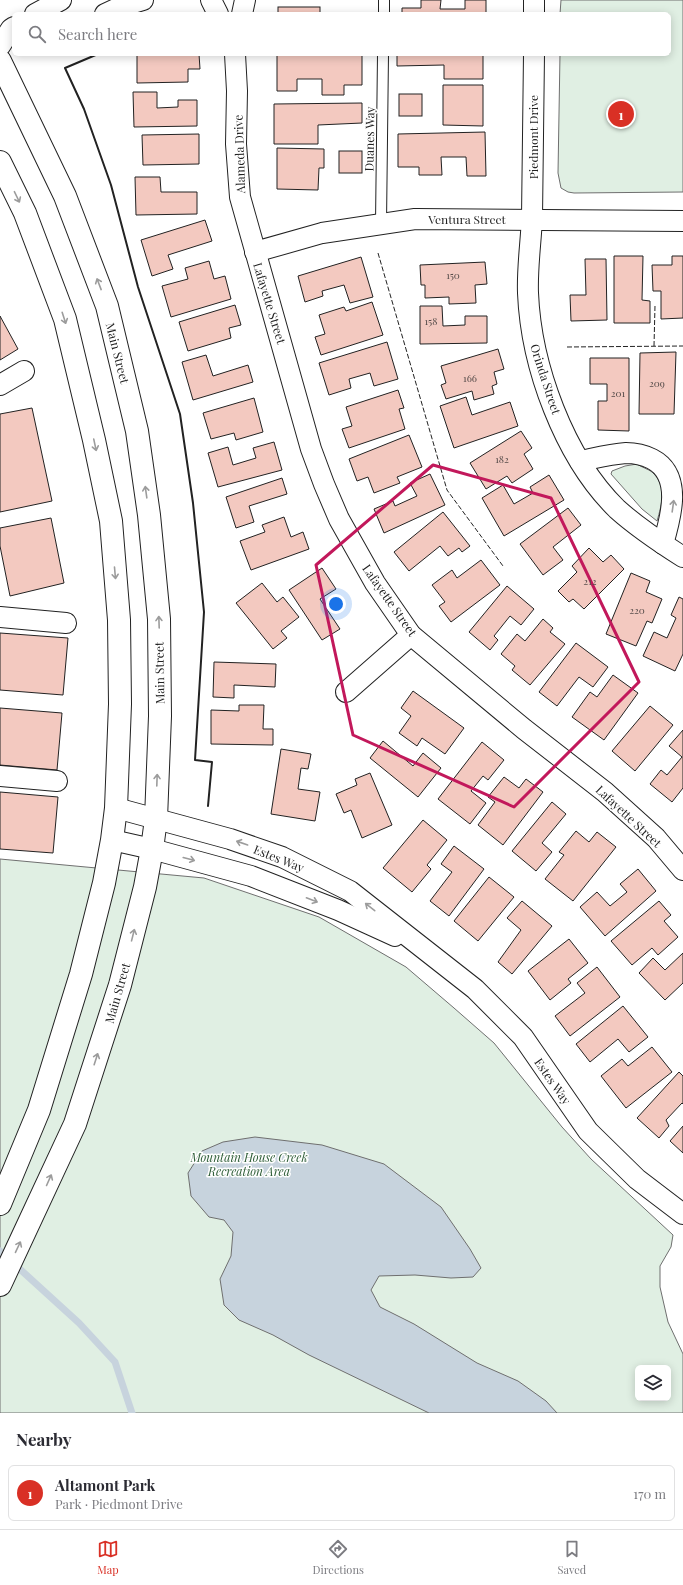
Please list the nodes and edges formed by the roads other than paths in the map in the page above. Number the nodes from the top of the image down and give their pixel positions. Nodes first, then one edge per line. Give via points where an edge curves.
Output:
1 (61, 0) edge
2 (143, 0) edge
3 (211, 0) edge
4 (245, 0) edge
5 (384, 0) edge
6 (534, 0) edge
7 (40, 12) edge
8 (109, 12) edge
9 (217, 12) edge
10 (242, 12) edge
11 (384, 12) edge
12 (534, 12) edge
13 (12, 28) edge
14 (0, 46) edge
15 (0, 52) edge
16 (12, 52) edge
17 (235, 56) edge
18 (383, 56) edge
19 (534, 56) edge
20 (0, 61) edge
21 (0, 162) edge
22 (532, 220) junction
23 (683, 221) edge
24 (381, 223) junction
25 (255, 252) junction
26 (24, 371) dead end
27 (0, 385) edge
28 (580, 461) junction
29 (663, 544) junction
30 (683, 557) edge
31 (0, 615) edge
32 (66, 623) dead end
33 (411, 635) junction
34 (346, 692) dead end
35 (0, 776) edge
36 (57, 781) dead end
37 (116, 808) junction
38 (156, 819) junction
39 (112, 840) junction
40 (152, 849) junction
41 (683, 870) edge
42 (423, 948) junction
43 (1, 1202) edge
44 (683, 1214) edge
45 (2, 1282) edge

1 - 7 street
2 - 8 street
3 - 9 street
4 - 10 street
5 - 11 lane
6 - 12 street
13 - 14 street
15 - 16 street
17 - 25 street, Alameda Drive via 236,144 240,197
18 - 24 lane, Duanes Way
19 - 22 street, Piedmont Drive
38 -> 20 street, Main Street via 160,716 159,619 149,515 137,431 107,306 65,196
21 -> 37 street via 25,213 65,319 111,521 119,620 120,704
22 - 23 street, Ventura Street
22 - 24 street, Ventura Street via 415,219
22 - 28 street, Orinda Street via 528,292 533,345 565,436
24 - 25 street, Ventura Street via 322,233
25 - 33 street, Lafayette Street via 311,449 324,484 339,519 375,583
26 - 27 street
28 - 29 street, Orinda Street via 618,509
29 -> 28 street via 672,514 674,496 672,481 666,470 642,454 626,453
29 - 30 street, Orinda Street
31 - 32 street
33 - 34 street
33 - 41 street, Lafayette Street via 605,792 656,838
35 - 36 street
37 - 38 street, Estes Way
37 - 39 street
38 - 40 street, Main Street
42 -> 38 street, Estes Way via 350,891 282,856
39 - 40 street, Estes Way
39 - 43 street via 81,974 39,1110
40 -> 42 street, Estes Way via 251,876 338,910
45 -> 40 street, Main Street via 75,1124 120,985
42 - 44 street, Estes Way via 475,989 523,1037 588,1131 637,1179

